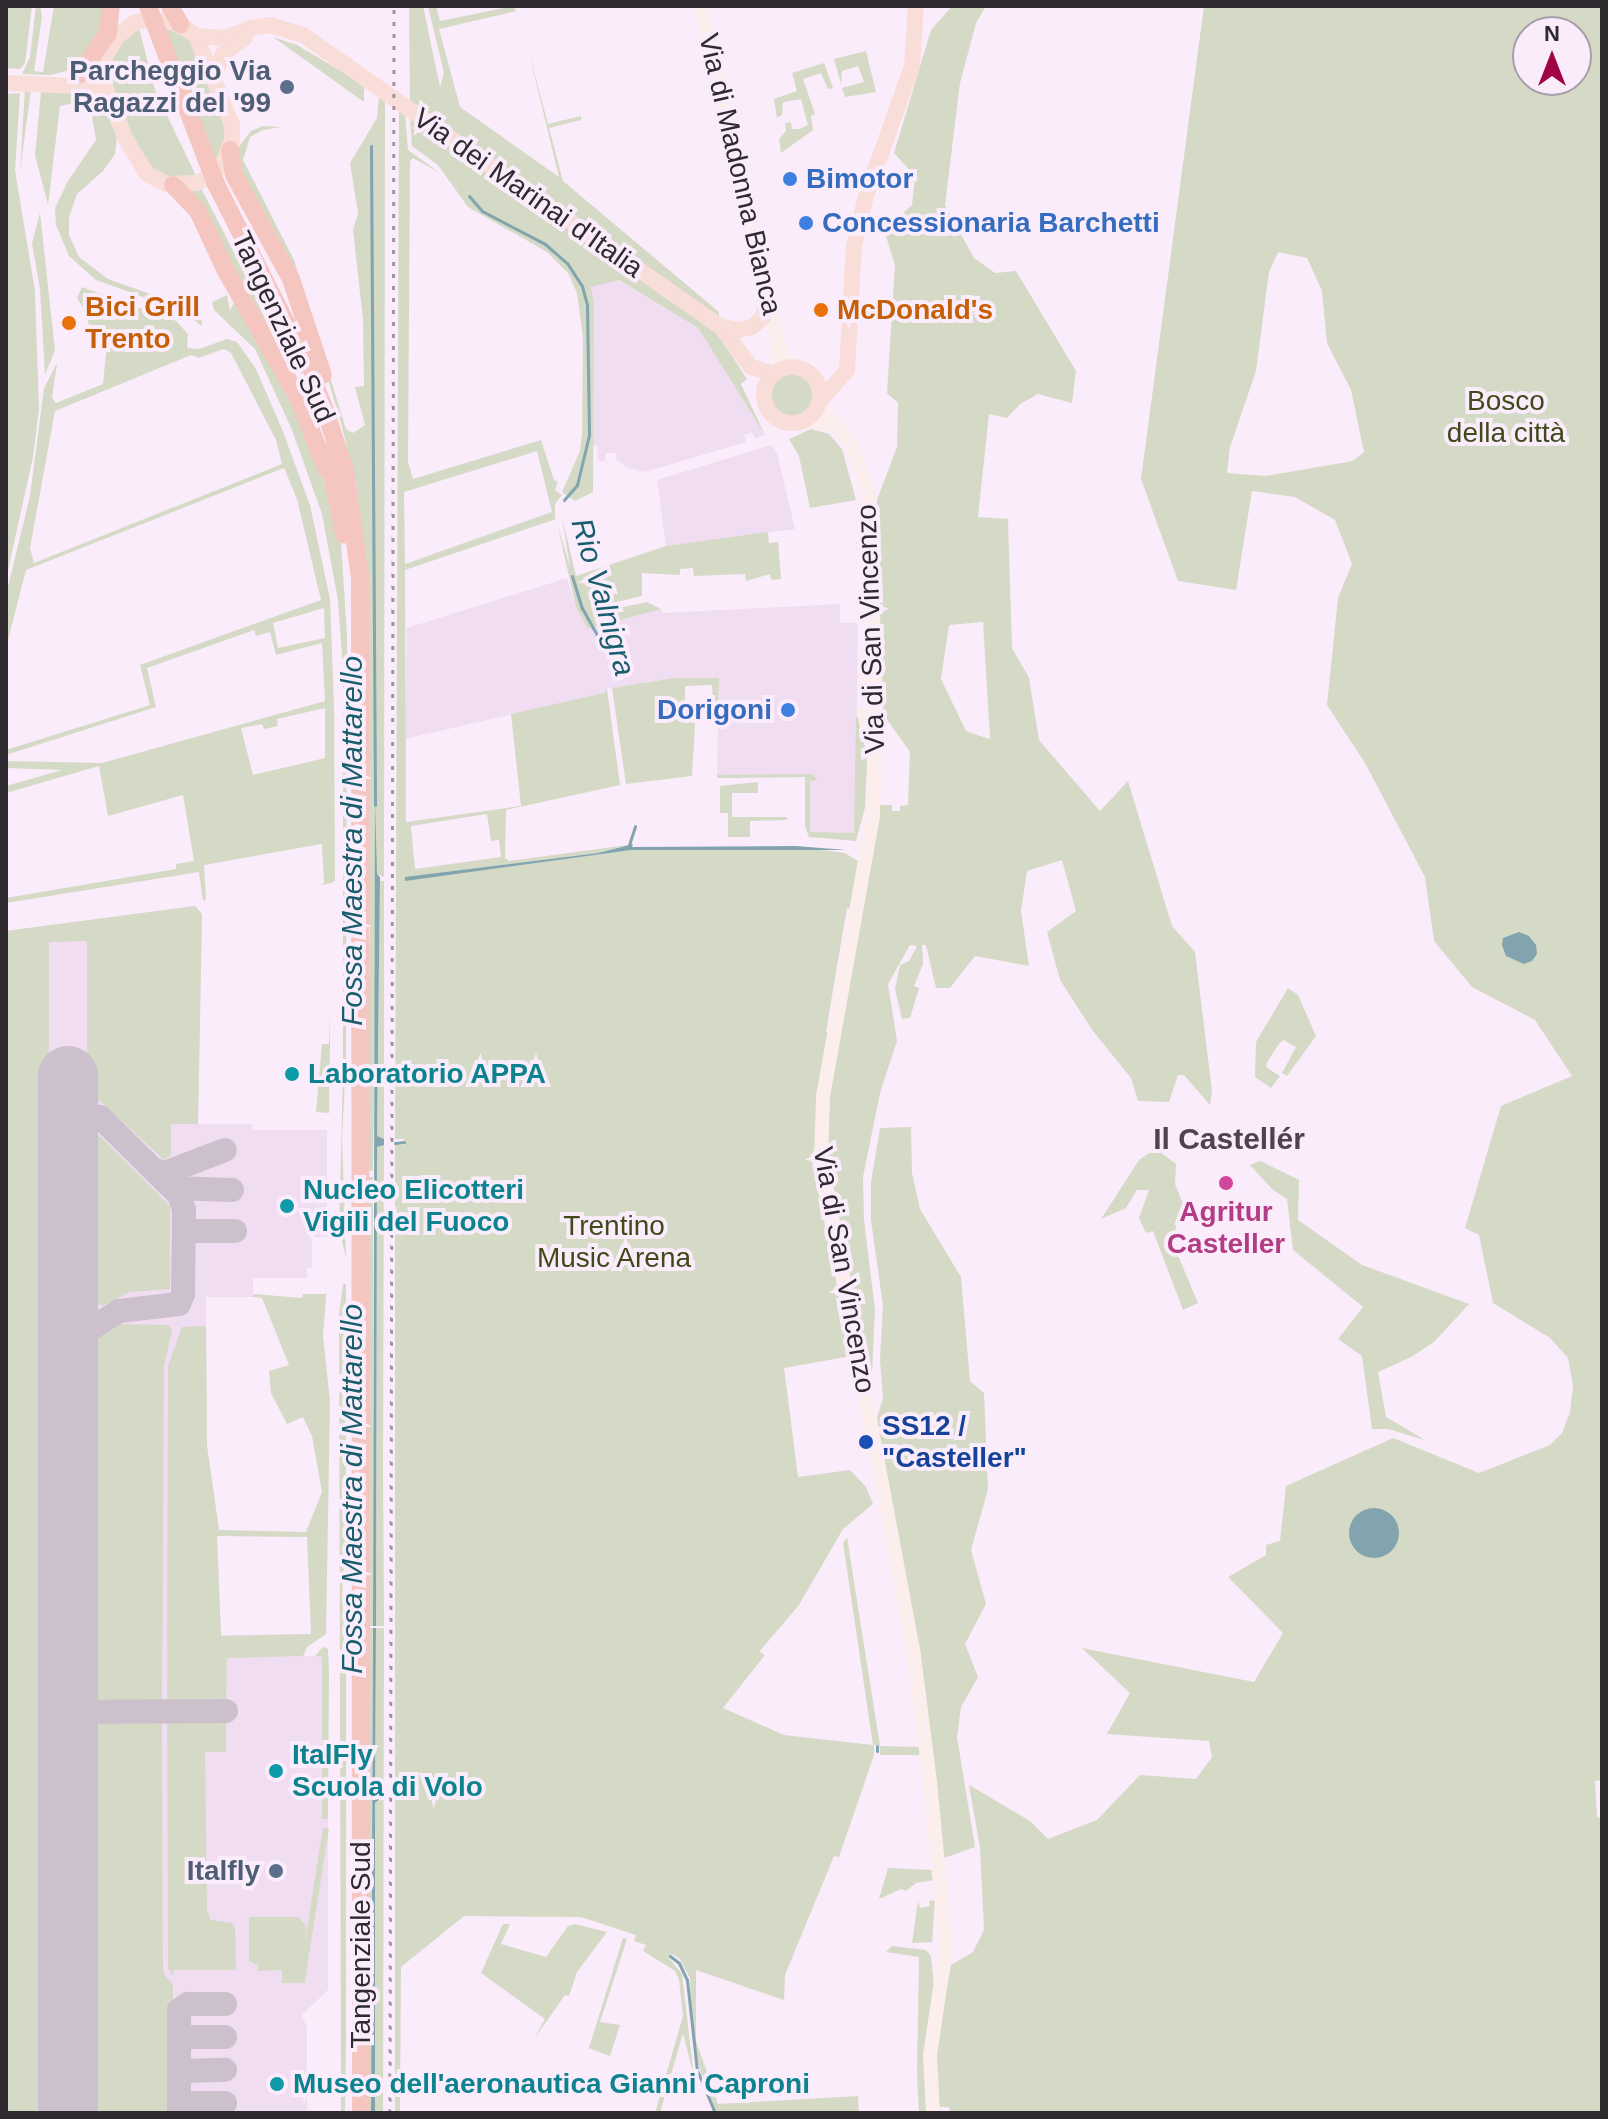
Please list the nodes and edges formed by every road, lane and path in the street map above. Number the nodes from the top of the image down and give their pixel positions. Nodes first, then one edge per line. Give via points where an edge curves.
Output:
1 (114, 6) edge
2 (138, 6) edge
3 (148, 6) edge
4 (700, 6) edge
5 (916, 6) edge
6 (174, 17) edge
7 (196, 36) junction
8 (109, 50) junction
9 (343, 65) junction
10 (79, 75) junction
11 (214, 75) junction
12 (12, 81) edge
13 (111, 102) junction
14 (227, 156) junction
15 (179, 184) junction
16 (768, 295) junction
17 (717, 324) junction
18 (778, 344) junction
19 (797, 368) junction
20 (774, 373) junction
21 (845, 377) junction
22 (815, 379) junction
23 (764, 401) junction
24 (819, 403) junction
25 (801, 422) junction
26 (842, 430) junction
27 (345, 471) junction
28 (338, 505) junction
29 (874, 637) junction
30 (865, 685) dead end
31 (864, 714) dead end
32 (876, 754) junction
33 (350, 2113) edge
34 (361, 2113) edge
35 (933, 2113) edge

1 - 8 highway via 118,20
1 - 10 highway via 108,33
2 - 28 highway, Tangenziale Sud via 201,174 296,365 330,460
3 - 27 highway, Tangenziale Sud via 216,184 306,362
4 - 16 main road, Via di Madonna Bianca
5 - 21 main road via 912,66 854,246
6 - 7 main road
6 - 8 main road via 144,20 125,29
7 - 9 main road, Via dei Marinai d'Italia via 219,39 258,26 285,27
7 - 11 main road
8 - 10 main road
8 - 13 main road via 103,75
9 - 11 main road, Via dei Marinai d'Italia via 290,37 259,33 231,45
9 - 17 main road, Via dei Marinai d'Italia
10 - 12 main road
11 - 14 main road via 232,125
12 - 13 main road via 92,89
13 - 15 main road via 137,163 157,181
14 - 15 main road via 207,178
14 - 27 highway via 291,279 336,419
15 - 28 highway via 298,397
16 - 17 main road via 763,317 752,327 739,330
16 - 18 main road, Via di Madonna Bianca
17 - 20 main road, Via dei Marinai d'Italia via 751,367
17 - 23 main road, Via dei Marinai d'Italia
18 - 19 main road, Via di Madonna Bianca
18 - 20 main road, Via di Madonna Bianca
19 - 20 main road
19 - 22 main road
20 - 23 main road
21 - 22 main road
21 - 24 main road
22 - 24 main road
23 - 25 main road via 780,421
24 - 25 main road
24 - 26 main road, Via di San Vincenzo
25 - 26 main road
26 - 29 main road, Via di San Vincenzo via 869,494
27 - 34 highway, Tangenziale Sud via 362,627
28 - 33 highway, Tangenziale Sud via 352,629
29 - 30 main road via 865,662
29 - 32 main road, Via di San Vincenzo
31 - 32 main road
32 - 35 main road, Via di San Vincenzo via 873,816 823,1096 820,1144 913,1649 935,1822 946,1947 930,2056

